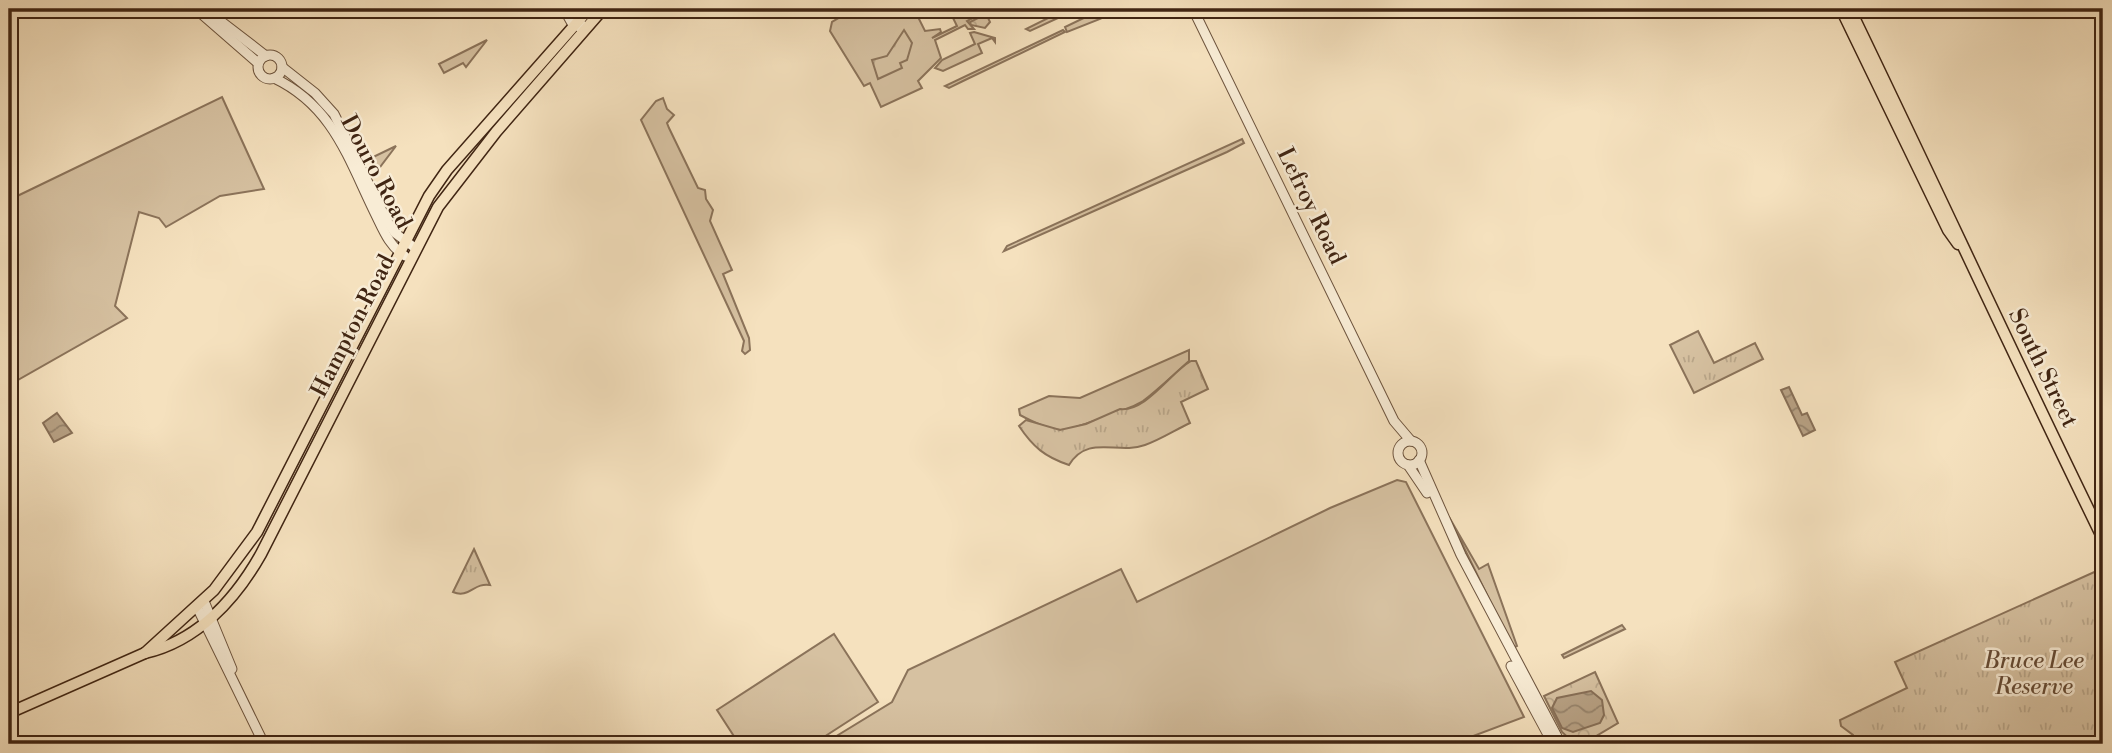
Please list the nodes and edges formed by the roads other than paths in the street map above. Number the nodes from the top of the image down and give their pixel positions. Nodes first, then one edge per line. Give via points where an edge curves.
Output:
1 (196, 9) edge
2 (205, 9) edge
3 (564, 9) edge
4 (589, 9) edge
5 (603, 9) edge
6 (1193, 9) edge
7 (1841, 9) edge
8 (1850, 9) edge
9 (579, 20) edge
10 (266, 56) junction
11 (258, 63) junction
12 (282, 67) junction
13 (274, 78) junction
14 (410, 245) junction
15 (1963, 252) junction
16 (405, 256) junction
17 (1394, 421) junction
18 (1411, 441) junction
19 (1399, 448) junction
20 (1419, 460) junction
21 (1408, 465) junction
22 (2103, 539) edge
23 (200, 604) junction
24 (208, 621) junction
25 (145, 653) junction
26 (9, 713) edge
27 (264, 744) edge
28 (1553, 744) edge
29 (1561, 744) edge

1 - 11 street
2 - 10 street
3 - 9 street
4 - 9 main road, Hampton Road
5 - 9 main road, Hampton Road
6 - 17 street, Lefroy Road
7 - 15 main road, South Street via 1948,230
8 - 15 main road, South Street via 1956,226
9 - 14 main road, Hampton Road via 447,170
9 - 14 main road, Hampton Road via 578,37 460,176
10 - 11 street
10 - 12 street via 276,57
11 - 13 street via 261,76
12 - 13 street
12 - 14 street, Douro Road via 334,114 387,221
13 - 16 street, Douro Road via 301,92 326,118 388,239
14 - 16 main road, Hampton Road
15 - 22 main road, South Street
16 - 23 main road, Hampton Road via 257,532
16 - 24 main road, Hampton Road via 261,554 238,589
17 - 18 street, Lefroy Road
17 - 19 street, Lefroy Road
18 - 19 street
18 - 20 street, Lefroy Road via 1421,448
19 - 21 street, Lefroy Road via 1399,458
20 - 21 street
20 - 29 street, Lefroy Road via 1461,555
21 - 28 street, Lefroy Road via 1429,497
23 - 24 street
23 - 25 main road, Hampton Road
24 - 25 main road, Hampton Road via 167,648
24 - 27 street
25 - 26 main road, Hampton Road

